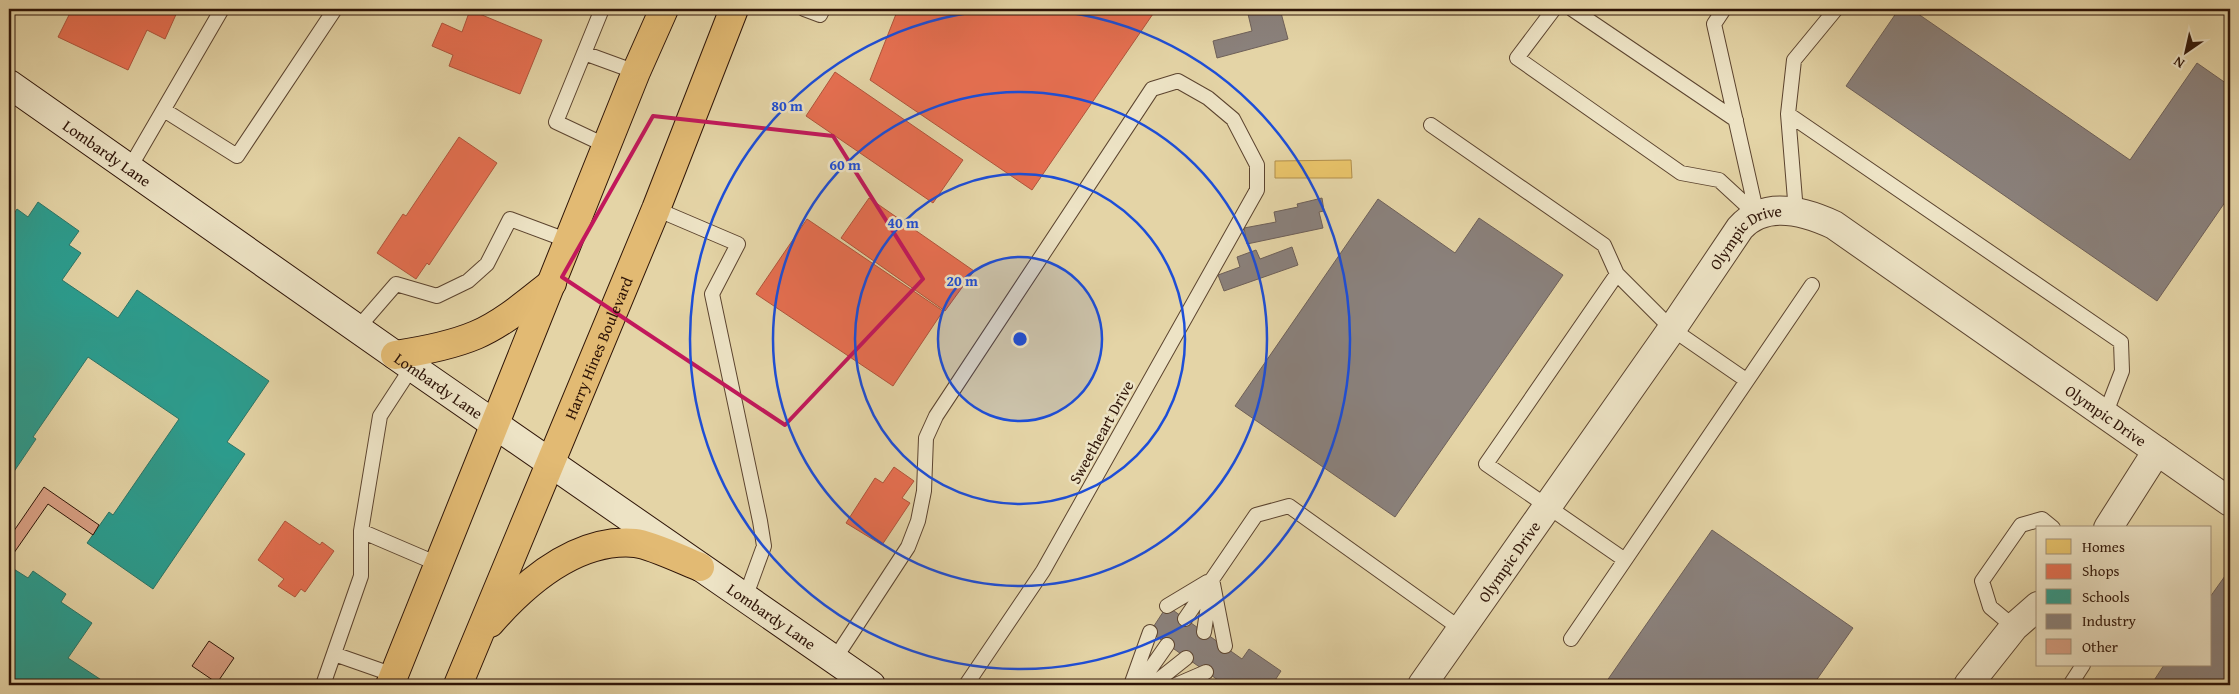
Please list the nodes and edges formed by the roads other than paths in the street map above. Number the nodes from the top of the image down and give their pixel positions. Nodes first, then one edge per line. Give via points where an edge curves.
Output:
1 (222, 9) edge
2 (335, 9) edge
3 (602, 9) edge
4 (664, 9) edge
5 (734, 9) edge
6 (804, 9) edge
7 (823, 9) edge
8 (1554, 9) edge
9 (1572, 9) edge
10 (1724, 9) edge
11 (1836, 9) edge
12 (584, 53) junction
13 (636, 72) junction
14 (9, 84) edge
15 (164, 110) junction
16 (1788, 114) junction
17 (1736, 120) junction
18 (1431, 125) dead end
19 (607, 146) junction
20 (129, 169) junction
21 (656, 209) junction
22 (1796, 212) junction
23 (1757, 215) junction
24 (570, 240) junction
25 (1617, 274) junction
26 (553, 282) junction
27 (1812, 285) dead end
28 (357, 329) junction
29 (1672, 329) junction
30 (403, 361) junction
31 (1746, 380) junction
32 (2105, 415) junction
33 (496, 425) junction
34 (2157, 451) junction
35 (550, 463) junction
36 (2230, 502) edge
37 (1546, 506) junction
38 (2051, 526) edge
39 (2109, 526) edge
40 (360, 531) junction
41 (1625, 560) junction
42 (438, 564) junction
43 (700, 567) junction
44 (1212, 579) junction
45 (745, 598) junction
46 (1167, 606) dead end
47 (2036, 608) edge
48 (1185, 618) dead end
49 (2014, 626) junction
50 (1462, 629) junction
51 (1150, 632) dead end
52 (1204, 632) dead end
53 (479, 636) junction
54 (1571, 639) dead end
55 (1167, 645) dead end
56 (1224, 646) dead end
57 (334, 654) junction
58 (1186, 658) dead end
59 (834, 660) junction
60 (2082, 666) edge
61 (1206, 672) dead end
62 (392, 680) edge
63 (322, 685) edge
64 (458, 685) edge
65 (872, 685) edge
66 (966, 685) edge
67 (1131, 685) edge
68 (1139, 685) edge
69 (1152, 685) edge
70 (1176, 685) edge
71 (1422, 685) edge
72 (1968, 685) edge
73 (2070, 685) edge

1 - 15 lane
2 - 15 lane via 238,156
3 - 12 lane
4 - 13 main road
5 - 21 main road, Harry Hines Boulevard
6 - 7 lane via 820,15
8 - 23 lane via 1517,58 1681,173 1719,180
9 - 17 lane
10 - 17 lane via 1714,24
11 - 16 lane via 1794,60
12 - 13 lane
12 - 19 lane via 556,122
13 - 19 main road
14 - 20 street, Lombardy Lane
15 - 20 lane
16 - 22 lane
16 - 32 lane via 2121,342 2122,371
17 - 23 lane
18 - 25 lane via 1604,245
19 - 24 main road
20 - 28 street, Lombardy Lane
21 - 35 main road, Harry Hines Boulevard
21 - 45 lane via 738,244 712,294 764,546
22 - 23 street, Olympic Drive via 1780,210
22 - 32 street, Olympic Drive via 1811,214 1834,225
23 - 29 street, Olympic Drive via 1740,228
24 - 26 main road
24 - 28 lane via 510,219 487,264 468,282 437,296 396,284
25 - 29 lane
25 - 37 lane via 1486,464
26 - 30 main road via 519,309 478,334
26 - 33 main road
27 - 31 lane
28 - 30 street, Lombardy Lane
29 - 31 lane
29 - 37 street, Olympic Drive
30 - 33 street, Lombardy Lane
30 - 40 lane via 380,416
31 - 41 lane
32 - 34 street, Olympic Drive
33 - 35 street, Lombardy Lane
33 - 42 main road
34 - 36 street, Olympic Drive
34 - 39 street
35 - 43 street, Lombardy Lane
35 - 53 main road, Harry Hines Boulevard
37 - 41 lane
37 - 50 street, Olympic Drive
38 - 49 lane via 2042,519 2021,525 1982,581 1990,607
40 - 42 lane
40 - 57 lane via 361,576
41 - 54 lane
42 - 62 main road
43 - 45 street, Lombardy Lane
43 - 53 main road via 636,543 583,550 533,581 506,604
44 - 46 lane
44 - 48 lane
44 - 50 lane via 1256,515 1289,506
44 - 52 lane
44 - 56 lane
45 - 59 street, Lombardy Lane
47 - 49 street
49 - 72 street
50 - 71 street, Olympic Drive
51 - 67 lane
53 - 64 main road, Harry Hines Boulevard
55 - 68 lane
57 - 62 lane
57 - 63 lane
58 - 69 lane
59 - 65 street, Lombardy Lane
59 - 66 lane, Sweetheart Drive via 908,547 924,491 926,438 936,416 1152,89 1178,81 1208,98 1233,119 1257,165 1258,190 1043,571
60 - 73 lane
61 - 70 lane

